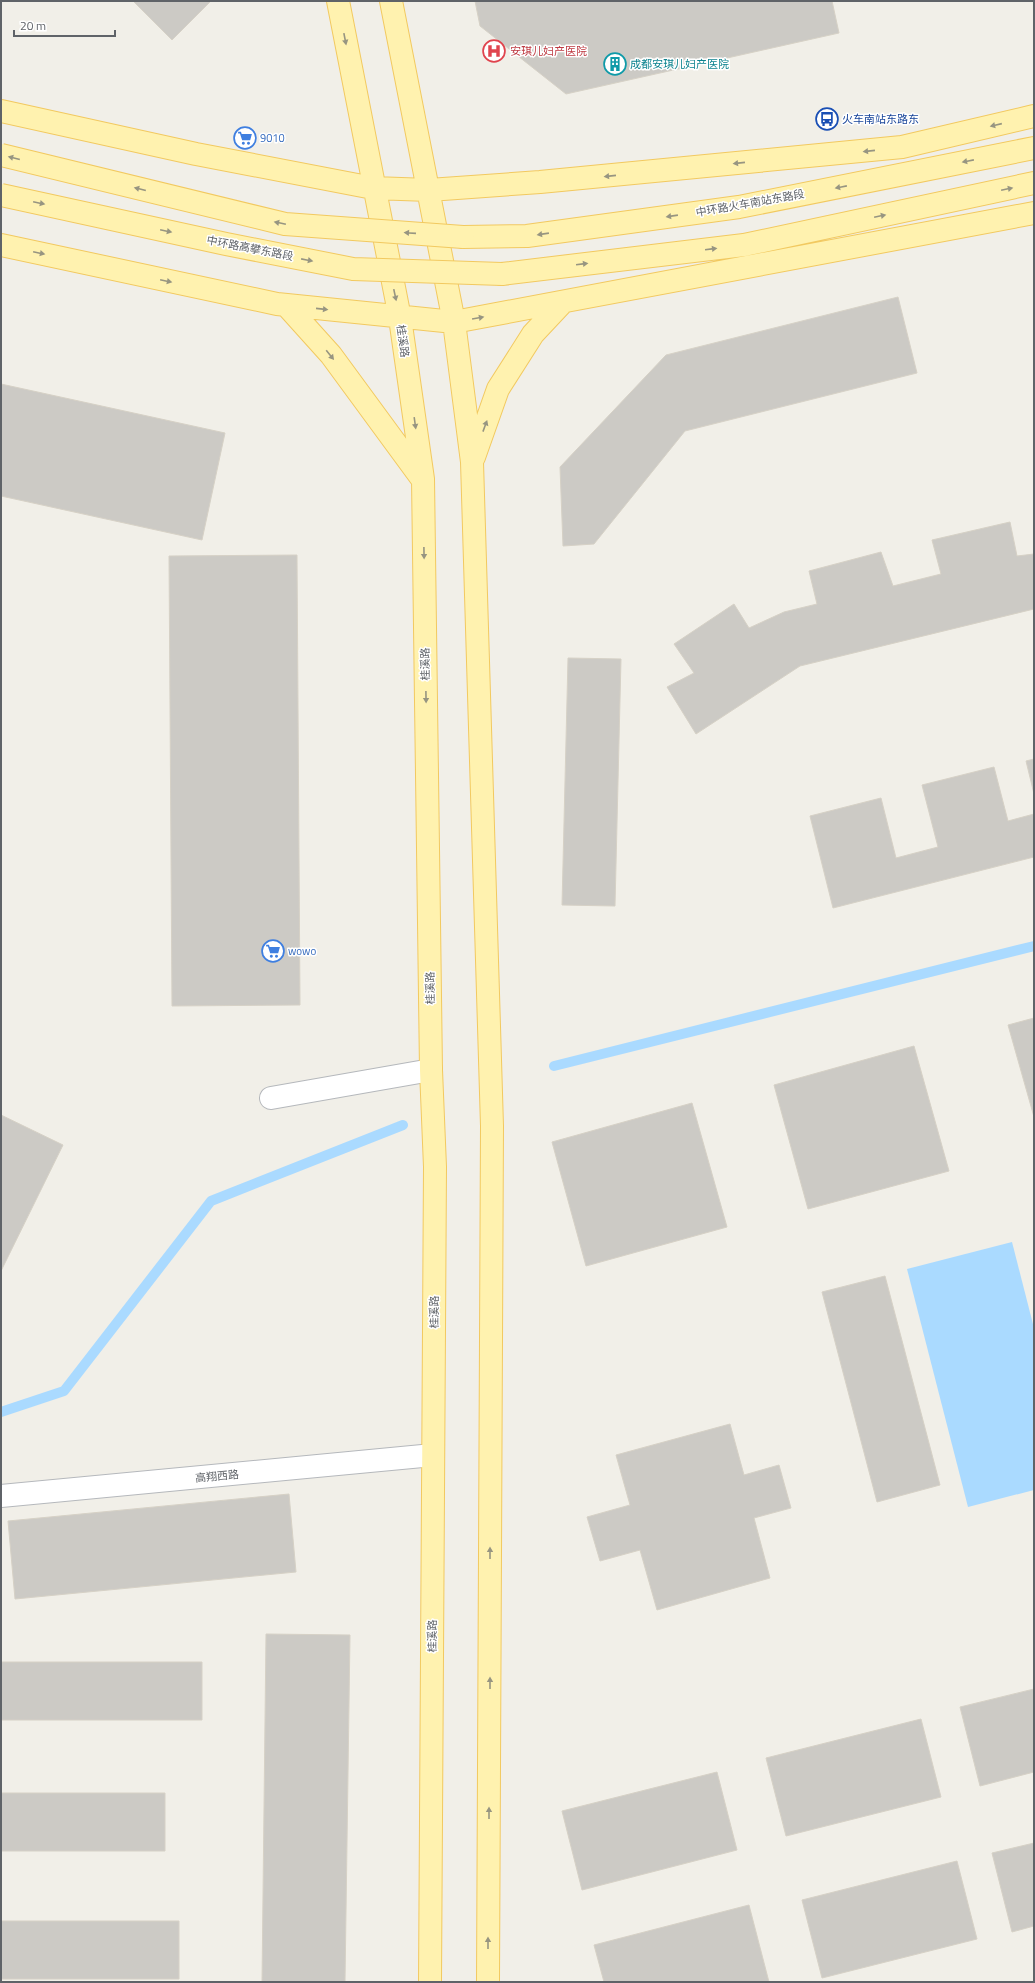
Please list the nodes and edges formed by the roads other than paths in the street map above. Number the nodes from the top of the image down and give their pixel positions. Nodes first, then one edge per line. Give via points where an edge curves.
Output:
1 (338, 1) edge
2 (391, 1) edge
3 (1, 111) edge
4 (1034, 116) edge
5 (1034, 148) edge
6 (1, 155) edge
7 (1034, 183) edge
8 (373, 188) junction
9 (429, 190) junction
10 (1, 195) edge
11 (1034, 213) edge
12 (1, 245) edge
13 (563, 302) junction
14 (286, 305) junction
15 (400, 318) junction
16 (454, 322) junction
17 (472, 462) junction
18 (423, 479) junction
19 (431, 1070) junction
20 (271, 1098) dead end
21 (433, 1455) junction
22 (1, 1496) edge
23 (430, 1982) edge
24 (488, 1982) edge

1 -> 8 main road, 桂溪路
2 - 9 main road
3 - 8 main road via 196,154
4 -> 9 main road via 902,147 548,182
5 -> 6 main road, 中环路火车南站东路段, bridge via 740,207 527,236 463,237 285,224
10 -> 7 main road, 中环路高攀东路段, bridge via 353,269 502,274 744,245
8 - 9 main road
8 -> 15 main road, 桂溪路
9 - 16 main road
11 - 13 main road
12 -> 14 main road
16 -> 13 main road
17 -> 13 main road via 498,389 533,334
14 -> 15 main road
14 -> 18 main road via 331,355
15 - 16 main road
15 -> 18 main road, 桂溪路
16 - 17 main road
24 -> 17 main road via 492,1126
18 -> 19 main road, 桂溪路
19 - 20 street
19 - 21 main road, 桂溪路 via 435,1166
21 - 22 street, 高翔西路
21 - 23 main road, 桂溪路

